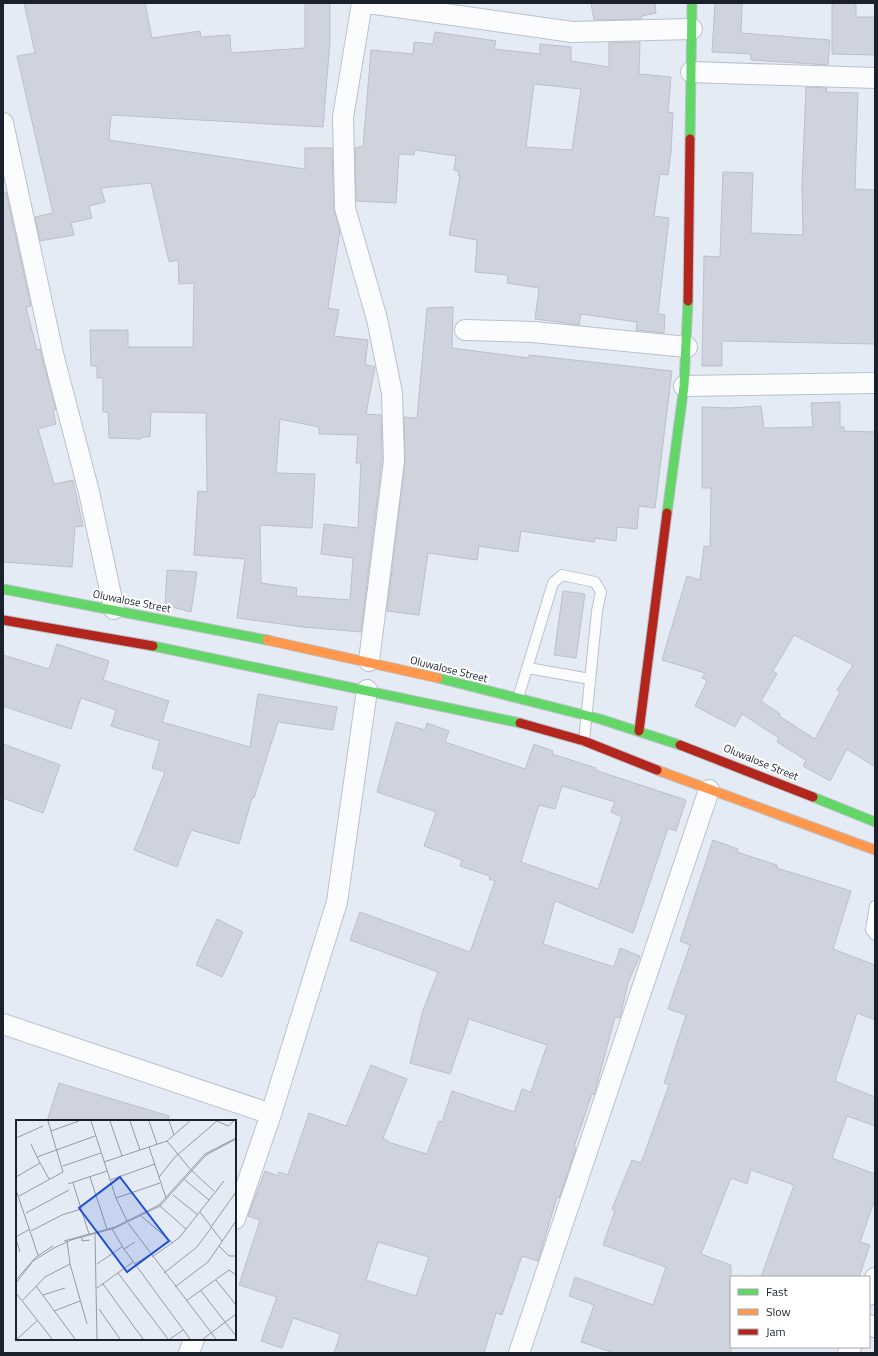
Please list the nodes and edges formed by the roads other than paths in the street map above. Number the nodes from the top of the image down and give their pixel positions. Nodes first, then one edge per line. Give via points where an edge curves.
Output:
1 (362, 3) edge
2 (368, 3) edge
3 (692, 3) edge
4 (692, 29) junction
5 (692, 72) junction
6 (875, 78) edge
7 (3, 123) edge
8 (464, 330) dead end
9 (687, 347) junction
10 (875, 383) edge
11 (684, 386) junction
12 (3, 589) edge
13 (114, 609) junction
14 (3, 620) edge
15 (369, 661) junction
16 (528, 668) junction
17 (590, 679) junction
18 (367, 690) junction
19 (518, 698) junction
20 (586, 716) junction
21 (639, 731) junction
22 (584, 741) junction
23 (709, 790) junction
24 (875, 822) edge
25 (875, 850) edge
26 (875, 906) edge
27 (875, 935) edge
28 (3, 1024) edge
29 (271, 1114) junction
30 (236, 1216) edge
31 (875, 1278) edge
32 (870, 1292) edge
33 (194, 1340) edge
34 (189, 1353) edge
35 (519, 1353) edge

1 - 15 street via 343,117 345,208 378,319 392,393 394,461
2 - 4 street via 572,32
3 - 4 street
4 - 5 street
5 - 6 street
5 - 9 street
7 - 13 street via 54,358 89,492
8 - 9 street via 533,332
9 - 11 street
10 - 11 street
11 - 21 street
12 - 13 street, Oluwalose Street
13 - 15 street, Oluwalose Street
14 - 18 street via 126,640
15 - 19 street, Oluwalose Street
16 - 17 lane
16 - 17 lane via 553,583 562,576 575,578 595,582 601,592
16 - 19 lane
17 - 20 lane
18 - 22 street via 512,721
18 - 29 street via 337,902
19 - 20 street, Oluwalose Street
20 - 21 street, Oluwalose Street
20 - 22 lane
21 - 24 street, Oluwalose Street via 720,758
22 - 23 street
23 - 25 street
23 - 35 street
26 - 27 lane via 871,930
28 - 29 street
29 - 30 street
31 - 32 street
33 - 34 street

